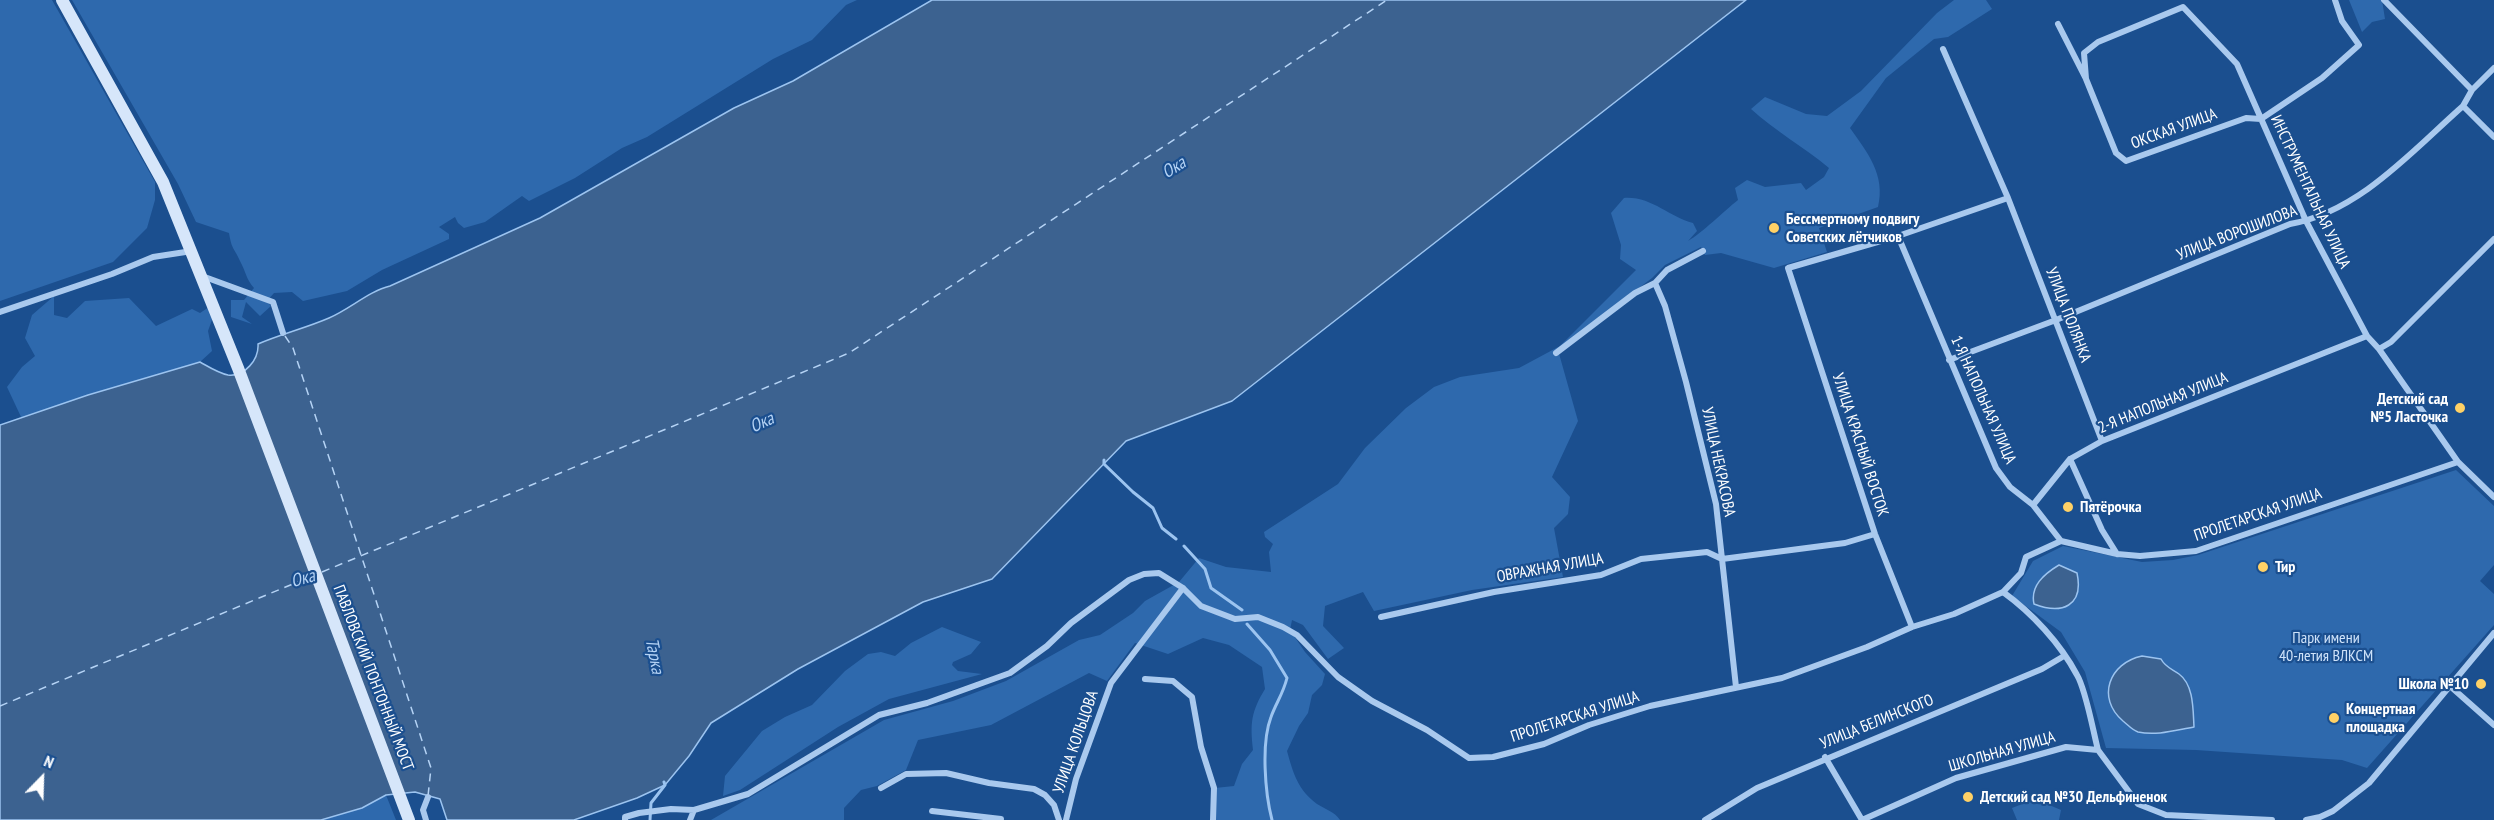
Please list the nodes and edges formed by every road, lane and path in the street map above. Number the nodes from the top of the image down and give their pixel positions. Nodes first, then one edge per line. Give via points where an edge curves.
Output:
1 (62, 0) edge
2 (2335, 0) edge
3 (2384, 0) edge
4 (2058, 24) dead end
5 (1943, 49) dead end
6 (2494, 68) edge
7 (2086, 79) junction
8 (2472, 90) junction
9 (2463, 106) junction
10 (2261, 119) junction
11 (2494, 137) edge
12 (2008, 198) junction
13 (2306, 221) junction
14 (1898, 236) junction
15 (2494, 239) edge
16 (192, 251) junction
17 (1703, 251) dead end
18 (201, 276) junction
19 (1655, 283) junction
20 (0, 312) edge
21 (2056, 320) junction
22 (283, 333) dead end
23 (2367, 336) junction
24 (2379, 349) junction
25 (1556, 353) dead end
26 (1949, 360) junction
27 (2103, 441) junction
28 (2070, 459) junction
29 (2458, 462) junction
30 (2494, 497) edge
31 (2033, 505) junction
32 (1875, 534) junction
33 (2061, 541) junction
34 (2117, 554) junction
35 (1722, 559) junction
36 (1183, 588) junction
37 (2003, 592) junction
38 (1381, 617) dead end
39 (1912, 627) junction
40 (2494, 633) edge
41 (2064, 656) junction
42 (1145, 679) dead end
43 (2450, 686) junction
44 (1736, 687) junction
45 (2494, 725) edge
46 (2098, 750) junction
47 (1825, 758) junction
48 (881, 788) dead end
49 (428, 796) dead end
50 (694, 810) junction
51 (932, 811) dead end
52 (1001, 819) edge
53 (409, 820) edge
54 (426, 820) edge
55 (625, 820) edge
56 (690, 820) edge
57 (1059, 820) edge
58 (1066, 820) edge
59 (1213, 820) edge
60 (1705, 820) edge
61 (1862, 820) edge
62 (2272, 820) edge
63 (2306, 820) edge

1 - 16 main road, ПАВЛОВСКИЙ ПОНТОННЫЙ МОСТ via 162,182
2 - 10 street, ОКСКАЯ УЛИЦА via 2342,21 2360,45 2322,78
3 - 8 street
4 - 7 street, ОКСКАЯ УЛИЦА
5 - 12 street, УЛИЦА ПОЛЯНКА
6 - 8 street, УЛИЦА ВОРОШИЛОВА
7 - 10 street, ОКСКАЯ УЛИЦА via 2116,153 2126,161 2246,118
7 - 10 street, ИНСТРУМЕНТАЛЬНАЯ УЛИЦА via 2084,53 2098,42 2183,7 2236,64
8 - 9 street, УЛИЦА ВОРОШИЛОВА
9 - 11 street
9 - 13 street, УЛИЦА ВОРОШИЛОВА via 2361,195
10 - 13 street, ИНСТРУМЕНТАЛЬНАЯ УЛИЦА
12 - 14 street
12 - 21 street, УЛИЦА ПОЛЯНКА
13 - 21 street, УЛИЦА ВОРОШИЛОВА via 2290,224
13 - 23 street, ИНСТРУМЕНТАЛЬНАЯ УЛИЦА
14 - 26 street, 1-Я НАПОЛЬНАЯ УЛИЦА
14 - 32 street, УЛИЦА КРАСНЫЙ ВОСТОК via 1788,268
15 - 24 street via 2391,342
16 - 18 main road, ПАВЛОВСКИЙ ПОНТОННЫЙ МОСТ
16 - 20 street via 153,257
17 - 19 street via 1667,270
18 - 22 street via 273,302
18 - 53 main road, ПАВЛОВСКИЙ ПОНТОННЫЙ МОСТ
19 - 25 street
19 - 35 street, УЛИЦА НЕКРАСОВА via 1686,382 1716,504
21 - 26 street, УЛИЦА ВОРОШИЛОВА
21 - 27 street, УЛИЦА ПОЛЯНКА
23 - 24 street, ИНСТРУМЕНТАЛЬНАЯ УЛИЦА
23 - 27 street, 2-Я НАПОЛЬНАЯ УЛИЦА
24 - 29 street, ИНСТРУМЕНТАЛЬНАЯ УЛИЦА
26 - 31 street, 1-Я НАПОЛЬНАЯ УЛИЦА via 1996,468 2010,487
27 - 28 street, 2-Я НАПОЛЬНАЯ УЛИЦА
28 - 31 street
28 - 34 street via 2102,531
29 - 30 street, ИНСТРУМЕНТАЛЬНАЯ УЛИЦА
29 - 34 street, ПРОЛЕТАРСКАЯ УЛИЦА via 2196,551
31 - 33 street, 1-Я НАПОЛЬНАЯ УЛИЦА
32 - 35 street, ОВРАЖНАЯ УЛИЦА via 1835,545
32 - 39 street, УЛИЦА КРАСНЫЙ ВОСТОК
33 - 34 street, ПРОЛЕТАРСКАЯ УЛИЦА
33 - 37 street via 2026,558 2021,573
35 - 38 street, ОВРАЖНАЯ УЛИЦА via 1707,552 1641,559 1601,575 1494,592
35 - 44 street, УЛИЦА НЕКРАСОВА
36 - 44 street, ПРОЛЕТАРСКАЯ УЛИЦА via 1202,606 1235,619 1258,617 1297,635 1338,677 1469,758 1492,757 1544,744 1650,706
36 - 50 street, ПРОЛЕТАРСКАЯ УЛИЦА via 1159,573 1129,580 1010,673 879,715 748,794
36 - 58 street, УЛИЦА КОЛЬЦОВА via 1111,683 1076,779
37 - 39 street, ПРОЛЕТАРСКАЯ УЛИЦА
37 - 41 street via 2019,604
39 - 44 street, ПРОЛЕТАРСКАЯ УЛИЦА via 1782,678
40 - 43 street
41 - 46 street via 2078,676
41 - 47 street, УЛИЦА БЕЛИНСКОГО via 2042,669
42 - 59 street via 1173,681 1192,697 1201,747 1214,788
43 - 45 street
43 - 63 street via 2369,783 2333,811
46 - 61 street, ШКОЛЬНАЯ УЛИЦА via 2067,747 1956,778
46 - 62 street via 2138,804 2166,815
47 - 60 street, УЛИЦА БЕЛИНСКОГО via 1757,788
47 - 61 street, ШКОЛЬНАЯ УЛИЦА
48 - 57 street, УЛИЦА КОЛЬЦОВА via 906,774 946,773 1034,789 1045,795
49 - 54 street via 423,810
50 - 55 street via 639,813
50 - 56 street
51 - 52 street

